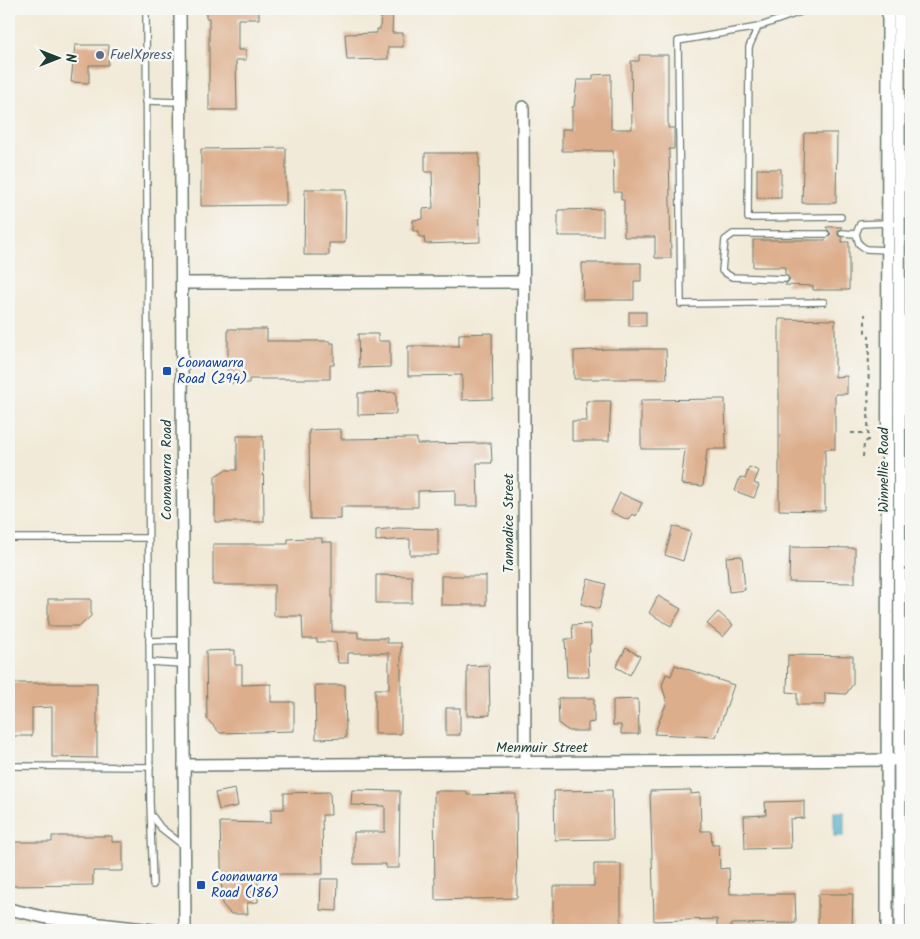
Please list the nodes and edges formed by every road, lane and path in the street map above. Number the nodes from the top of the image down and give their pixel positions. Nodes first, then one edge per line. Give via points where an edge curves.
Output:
1 (146, 9) edge
2 (180, 9) edge
3 (810, 9) edge
4 (888, 9) edge
5 (899, 9) edge
6 (758, 27) junction
7 (146, 101) junction
8 (181, 102) junction
9 (523, 107) dead end
10 (841, 216) dead end
11 (888, 223) junction
12 (842, 233) dead end
13 (826, 234) dead end
14 (856, 234) junction
15 (888, 250) junction
16 (785, 278) dead end
17 (523, 282) junction
18 (182, 283) junction
19 (824, 302) dead end
20 (865, 314) dead end
21 (851, 433) dead end
22 (868, 433) junction
23 (863, 457) dead end
24 (9, 538) edge
25 (148, 538) junction
26 (183, 640) junction
27 (149, 641) junction
28 (149, 662) junction
29 (183, 664) junction
30 (887, 760) junction
31 (900, 760) junction
32 (525, 763) junction
33 (184, 765) junction
34 (9, 766) edge
35 (150, 767) junction
36 (152, 816) junction
37 (184, 846) junction
38 (153, 885) dead end
39 (9, 909) edge
40 (153, 930) edge
41 (185, 930) edge
42 (887, 930) edge
43 (900, 930) edge

1 - 7 lane
2 - 8 street, Coonawarra Road
3 - 6 lane
4 - 11 street, Winnellie Road
5 - 31 street, Winnellie Road
6 - 10 lane via 749,47 748,218
6 - 19 lane via 678,41 681,304
7 - 8 lane
7 - 25 lane
8 - 18 street, Coonawarra Road
9 - 17 street, Tannadice Street
11 - 14 lane via 860,224
11 - 15 street, Winnellie Road
12 - 14 lane
13 - 16 lane via 733,234 725,240 722,271 732,277
14 - 15 lane via 859,244 866,249
15 - 30 street, Winnellie Road
17 - 18 street
17 - 32 street, Tannadice Street
18 - 26 street, Coonawarra Road
20 - 22 path via 869,336
21 - 22 path
22 - 23 path
24 - 25 lane
25 - 27 lane
26 - 27 lane
26 - 29 street, Coonawarra Road
27 - 28 lane
28 - 29 lane
28 - 35 lane
29 - 33 street, Coonawarra Road
30 - 31 street, Menmuir Street
30 - 32 street, Menmuir Street
30 - 42 street, Winnellie Road
31 - 43 street, Winnellie Road
32 - 33 street, Menmuir Street
33 - 37 street, Coonawarra Road
34 - 35 lane
35 - 36 lane
36 - 37 lane via 161,828
36 - 38 lane
37 - 41 street, Coonawarra Road
39 - 40 street via 47,918

